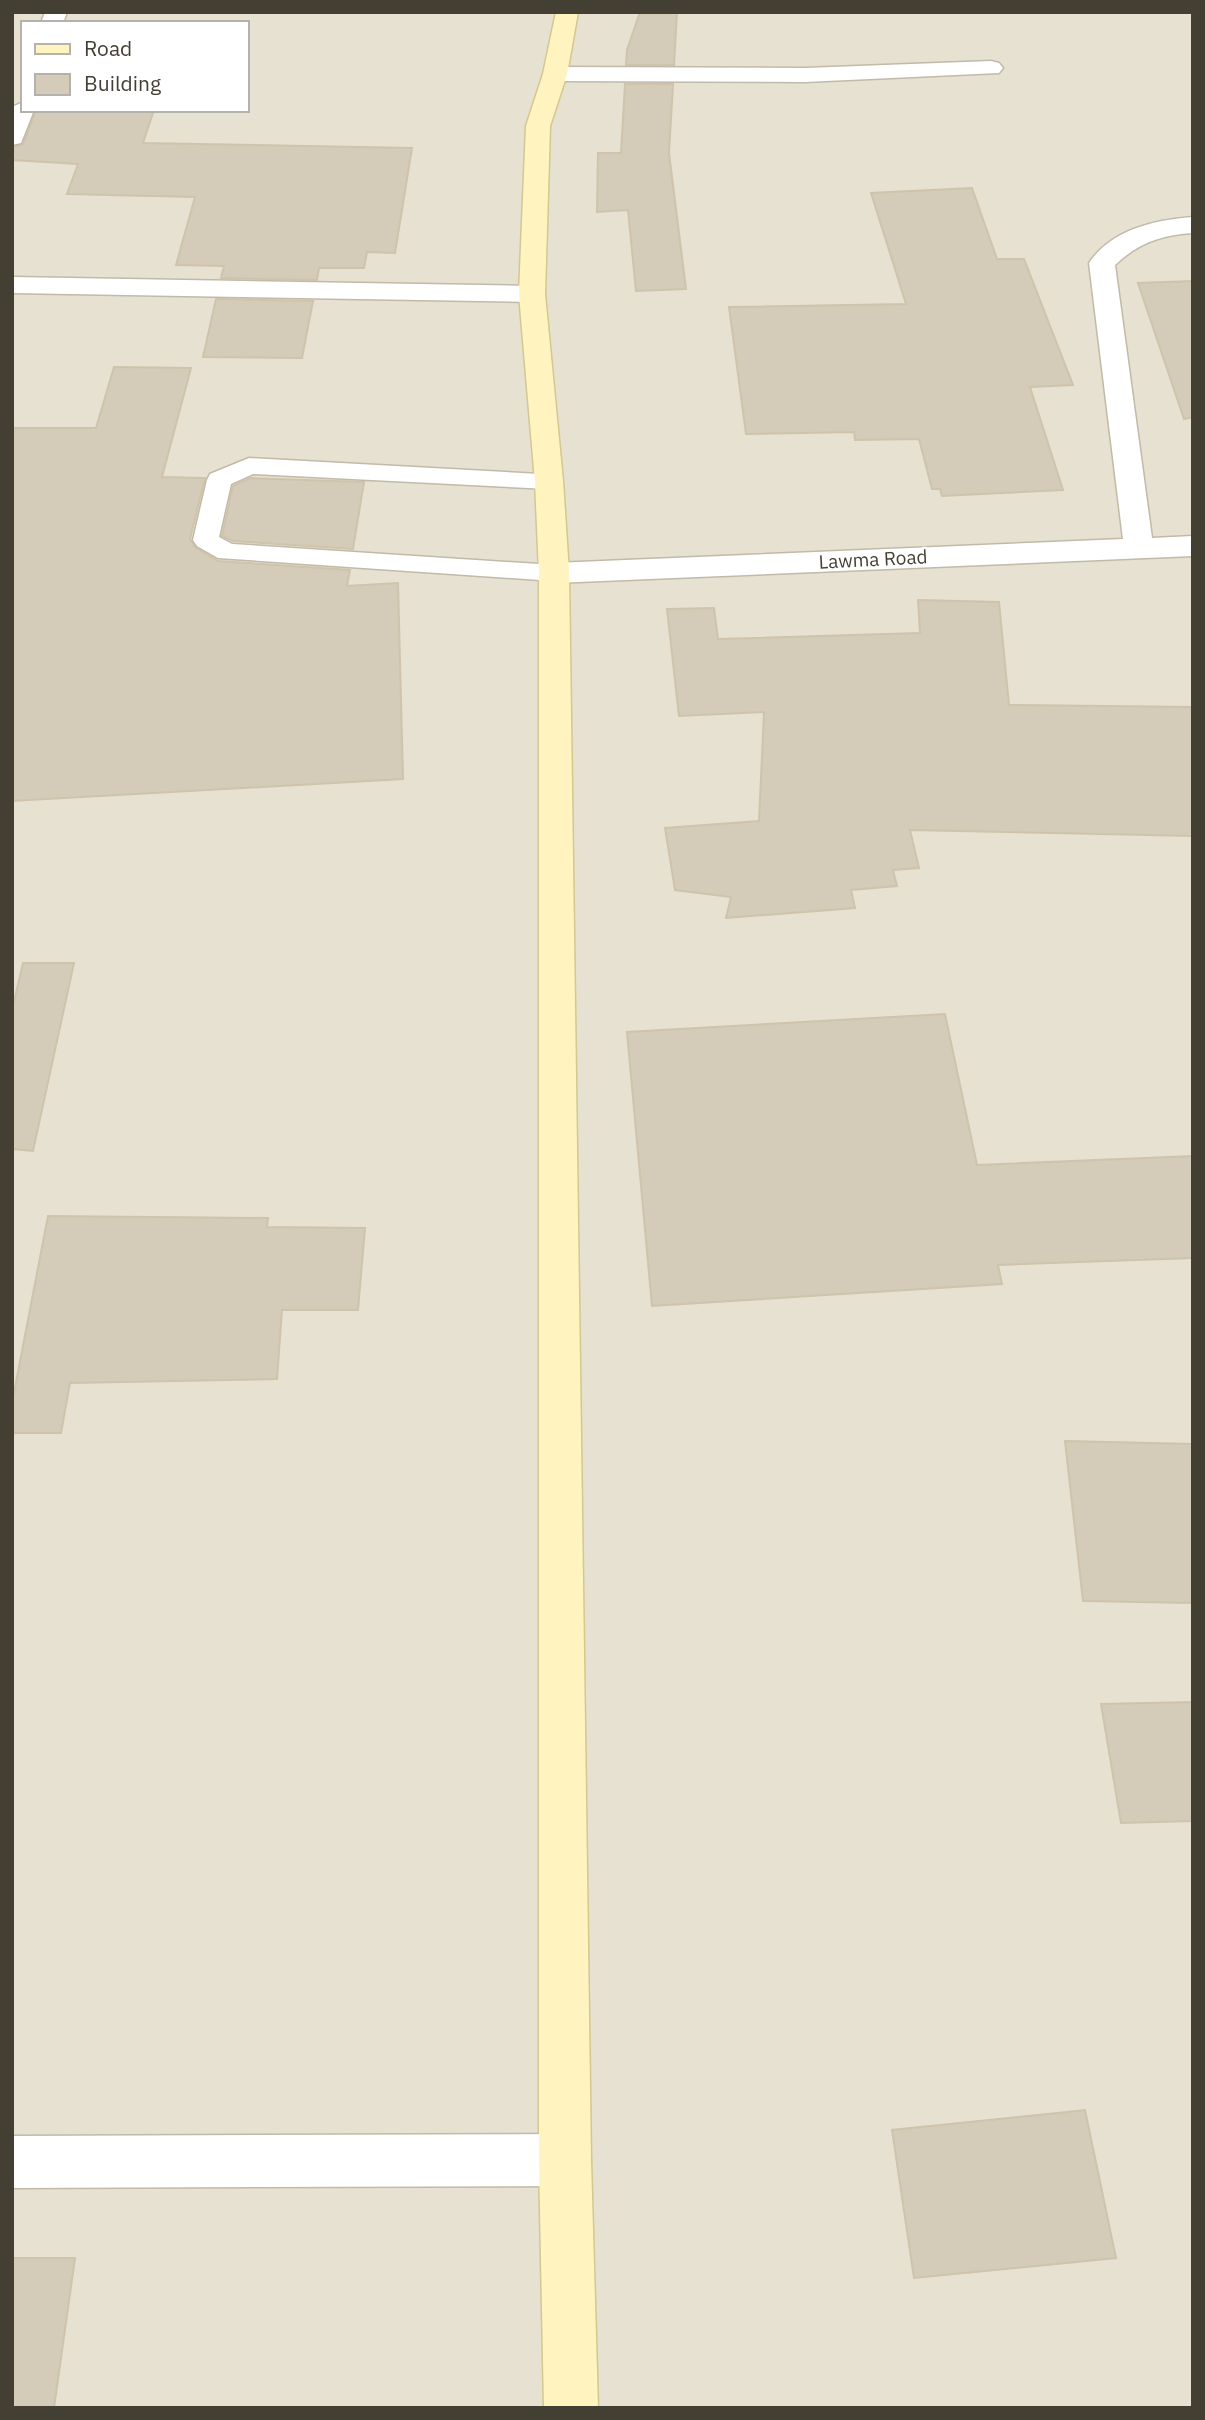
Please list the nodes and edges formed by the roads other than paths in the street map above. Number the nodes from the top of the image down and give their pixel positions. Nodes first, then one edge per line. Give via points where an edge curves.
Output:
1 (567, 12) edge
2 (991, 68) dead end
3 (555, 74) junction
4 (22, 112) edge
5 (12, 138) edge
6 (1193, 225) edge
7 (12, 285) edge
8 (532, 294) junction
9 (549, 481) junction
10 (1193, 546) edge
11 (1139, 548) junction
12 (554, 573) junction
13 (565, 2160) junction
14 (12, 2162) edge
15 (570, 2408) edge

1 - 3 main road
2 - 3 street via 806,75
3 - 8 main road via 538,126
4 - 5 street
6 - 11 street via 1161,227 1132,237 1102,263
7 - 8 street
8 - 9 main road
9 - 12 main road
9 - 12 lane via 249,466 219,480 206,540 227,552
10 - 11 street, Lawma Road
11 - 12 street, Lawma Road
12 - 13 main road
13 - 14 street
13 - 15 main road

